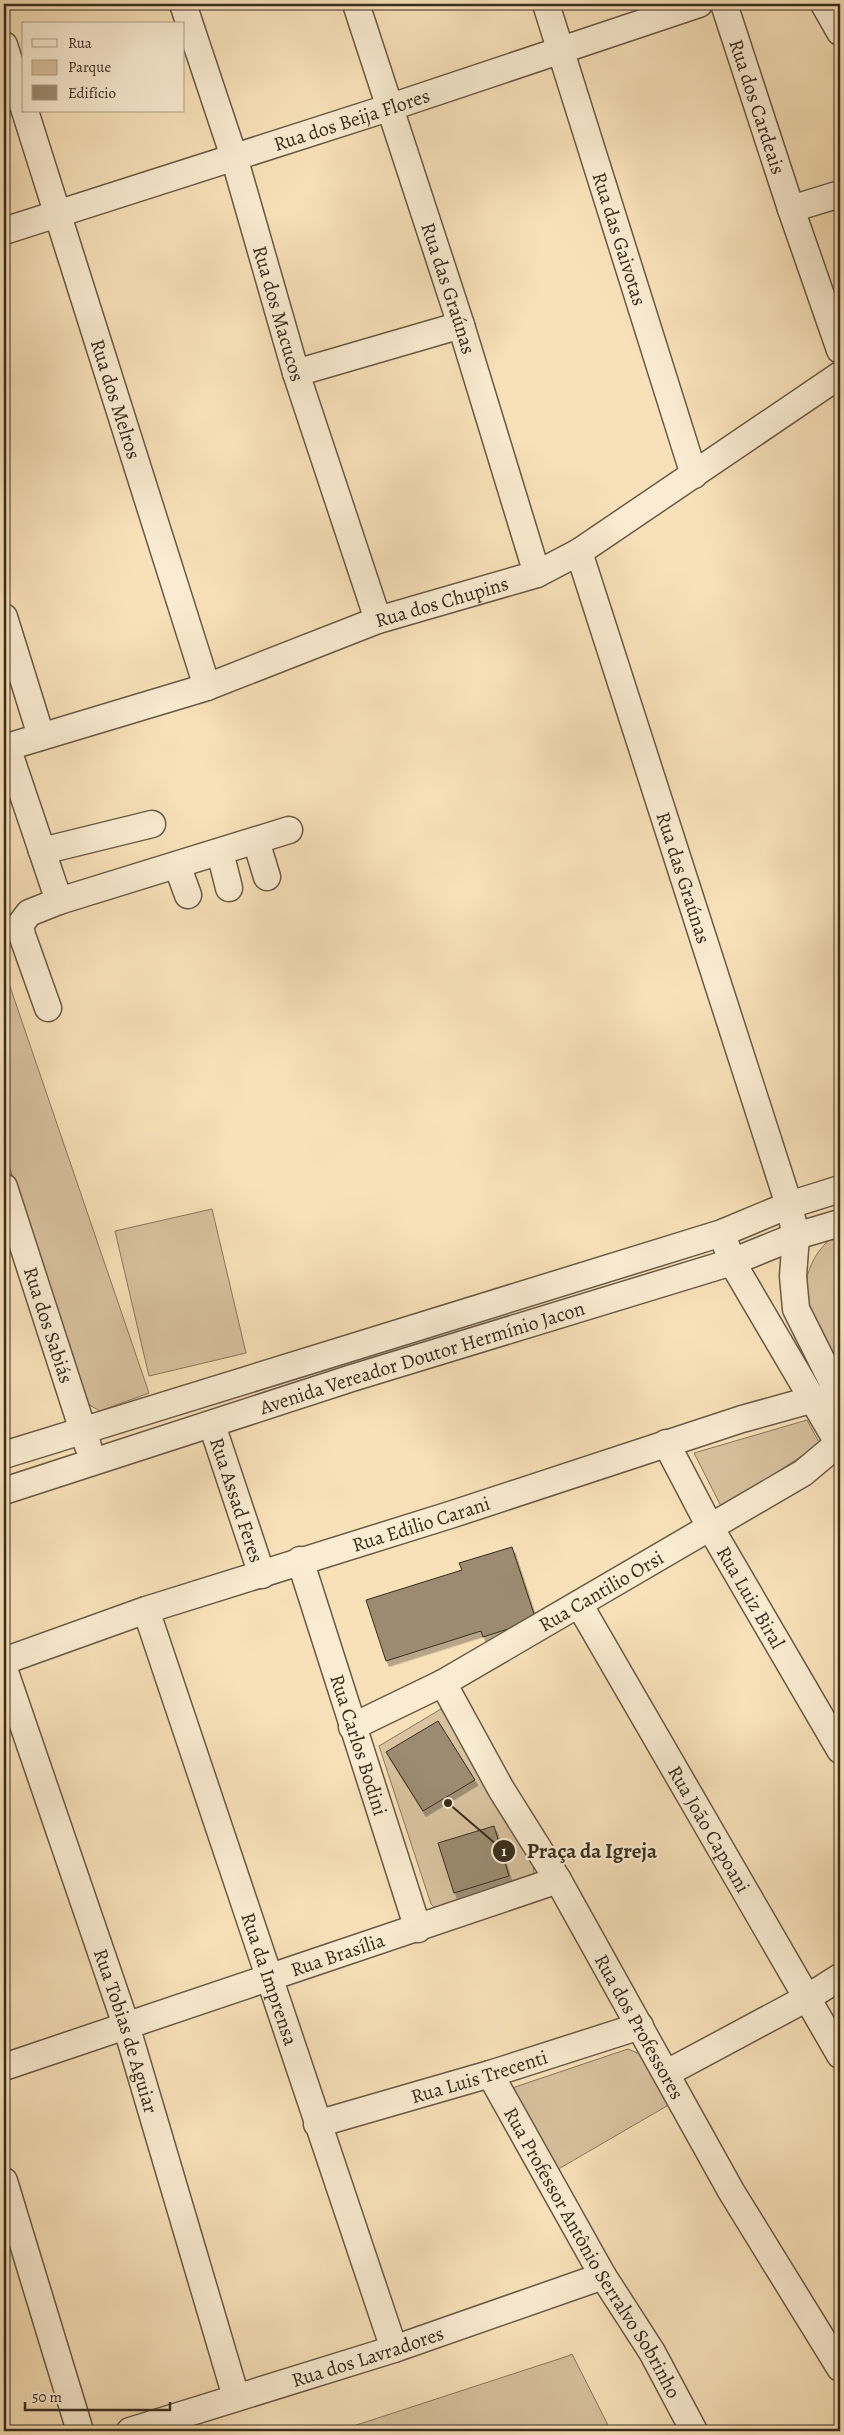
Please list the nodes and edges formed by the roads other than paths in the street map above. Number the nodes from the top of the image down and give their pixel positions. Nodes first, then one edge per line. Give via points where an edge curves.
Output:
1 (183, 4) edge
2 (356, 4) edge
3 (546, 4) edge
4 (699, 4) edge
5 (724, 4) edge
6 (824, 4) edge
7 (840, 32) edge
8 (4, 45) edge
9 (560, 49) junction
10 (22, 102) edge
11 (388, 108) junction
12 (25, 112) edge
13 (234, 157) junction
14 (840, 194) edge
15 (790, 209) junction
16 (58, 214) junction
17 (4, 231) edge
18 (460, 325) junction
19 (840, 350) edge
20 (296, 373) junction
21 (840, 375) edge
22 (694, 475) junction
23 (579, 552) junction
24 (537, 574) junction
25 (4, 617) edge
26 (378, 620) junction
27 (207, 687) junction
28 (41, 736) junction
29 (6, 747) edge
30 (152, 824) dead end
31 (289, 830) dead end
32 (256, 841) junction
33 (42, 851) junction
34 (220, 852) junction
35 (177, 865) junction
36 (267, 877) dead end
37 (229, 888) dead end
38 (188, 895) dead end
39 (59, 901) junction
40 (48, 1008) dead end
41 (4, 1187) edge
42 (840, 1189) edge
43 (789, 1205) junction
44 (840, 1223) edge
45 (722, 1233) junction
46 (796, 1236) junction
47 (732, 1262) junction
48 (840, 1397) edge
49 (814, 1399) junction
50 (212, 1425) junction
51 (82, 1430) junction
52 (666, 1444) junction
53 (840, 1444) edge
54 (4, 1456) edge
55 (94, 1462) junction
56 (4, 1491) edge
57 (710, 1527) junction
58 (300, 1560) junction
59 (262, 1575) junction
60 (579, 1604) junction
61 (146, 1610) junction
62 (4, 1661) edge
63 (4, 1669) edge
64 (443, 1683) junction
65 (352, 1727) junction
66 (840, 1750) edge
67 (558, 1880) junction
68 (418, 1928) junction
69 (840, 1977) edge
70 (270, 1978) junction
71 (807, 1998) junction
72 (126, 2025) junction
73 (640, 2026) junction
74 (840, 2055) edge
75 (4, 2067) edge
76 (667, 2072) junction
77 (490, 2074) junction
78 (317, 2124) junction
79 (4, 2181) edge
80 (603, 2276) junction
81 (394, 2348) junction
82 (840, 2368) edge
83 (236, 2397) junction
84 (80, 2431) edge
85 (130, 2431) edge
86 (694, 2431) edge

1 - 13 street, Rua dos Macucos
2 - 11 street, Rua das Graúnas
3 - 9 street, Rua das Gaivotas
4 - 9 street, Rua dos Beija Flores
5 - 15 street, Rua dos Cardeais
6 - 7 street
8 - 10 street
9 - 11 street, Rua dos Beija Flores
9 - 22 street, Rua das Gaivotas
11 - 13 street, Rua dos Beija Flores
11 - 18 street, Rua das Graúnas
12 - 16 street, Rua dos Melros
13 - 16 street, Rua dos Beija Flores
13 - 20 street, Rua dos Macucos
14 - 15 street
15 - 19 street, Rua dos Cardeais
16 - 17 street, Rua dos Beija Flores
16 - 27 street, Rua dos Melros
18 - 20 street
18 - 24 street, Rua das Graúnas
20 - 26 street, Rua dos Macucos
21 - 22 street, Rua dos Chupins
22 - 23 street, Rua dos Chupins
23 - 24 street, Rua dos Chupins
23 - 43 street, Rua das Graúnas
24 - 26 street, Rua dos Chupins
25 - 28 street
26 - 27 street, Rua dos Chupins
27 - 28 street, Rua dos Chupins
28 - 29 street, Rua dos Chupins
29 - 33 street
30 - 33 street
31 - 32 street
32 - 34 street
32 - 36 street
33 - 39 street
34 - 35 street
34 - 37 street
35 - 38 street
35 - 39 street
39 - 40 street via 29,913 20,925
41 - 51 street, Rua dos Sabiás
42 - 43 street, Avenida Vereador Doutor Hermínio Jacon
43 - 45 street, Avenida Vereador Doutor Hermínio Jacon
43 - 46 street, Rua das Graúnas
44 - 46 street, Avenida Vereador Doutor Hermínio Jacon
45 - 47 street
45 - 51 street, Avenida Vereador Doutor Hermínio Jacon
46 - 47 street, Avenida Vereador Doutor Hermínio Jacon
46 - 48 street, Rua das Graúnas via 793,1276 796,1309
47 - 49 street
47 - 50 street, Avenida Vereador Doutor Hermínio Jacon via 352,1378
48 - 49 street, Rua Edilio Carani
49 - 52 street, Rua Edilio Carani
49 - 53 street
50 - 55 street, Avenida Vereador Doutor Hermínio Jacon
50 - 59 street, Rua Assad Feres
51 - 54 street, Avenida Vereador Doutor Hermínio Jacon
51 - 55 street, Rua dos Sabiás
52 - 57 street, Rua Luiz Biral
52 - 58 street, Rua Edilio Carani via 463,1511
53 - 57 street, Rua Cantilio Orsi via 803,1474
55 - 56 street, Avenida Vereador Doutor Hermínio Jacon
57 - 60 street, Rua Cantilio Orsi
57 - 66 street, Rua Luiz Biral
58 - 59 street, Rua Edilio Carani
58 - 65 street, Rua Carlos Bodini
59 - 61 street, Rua Edilio Carani
60 - 64 street, Rua Cantilio Orsi
60 - 71 street, Rua João Capoani
61 - 62 street, Rua Edilio Carani
61 - 70 street, Rua da Imprensa
63 - 72 street, Rua Tobias de Aguiar
64 - 65 street, Rua Cantilio Orsi
64 - 67 street, Rua dos Professores via 501,1789
65 - 68 street, Rua Carlos Bodini
67 - 68 street, Rua Brasília
67 - 73 street, Rua dos Professores
68 - 70 street, Rua Brasília
69 - 71 street
70 - 72 street, Rua Brasília
70 - 78 street, Rua da Imprensa
71 - 74 street, Rua João Capoani
71 - 76 street
72 - 75 street, Rua Brasília
72 - 83 street, Rua Tobias de Aguiar
73 - 76 street, Rua dos Professores
73 - 77 street, Rua Luis Trecenti
76 - 82 street, Rua dos Professores via 732,2191
77 - 78 street, Rua Luis Trecenti
77 - 80 street, Rua Professor Antônio Serralvo Sobrinho
78 - 81 street, Rua da Imprensa
79 - 84 street
80 - 81 street, Rua dos Lavradores
80 - 86 street, Rua Professor Antônio Serralvo Sobrinho via 652,2352
81 - 83 street, Rua dos Lavradores
83 - 85 street, Rua dos Lavradores

